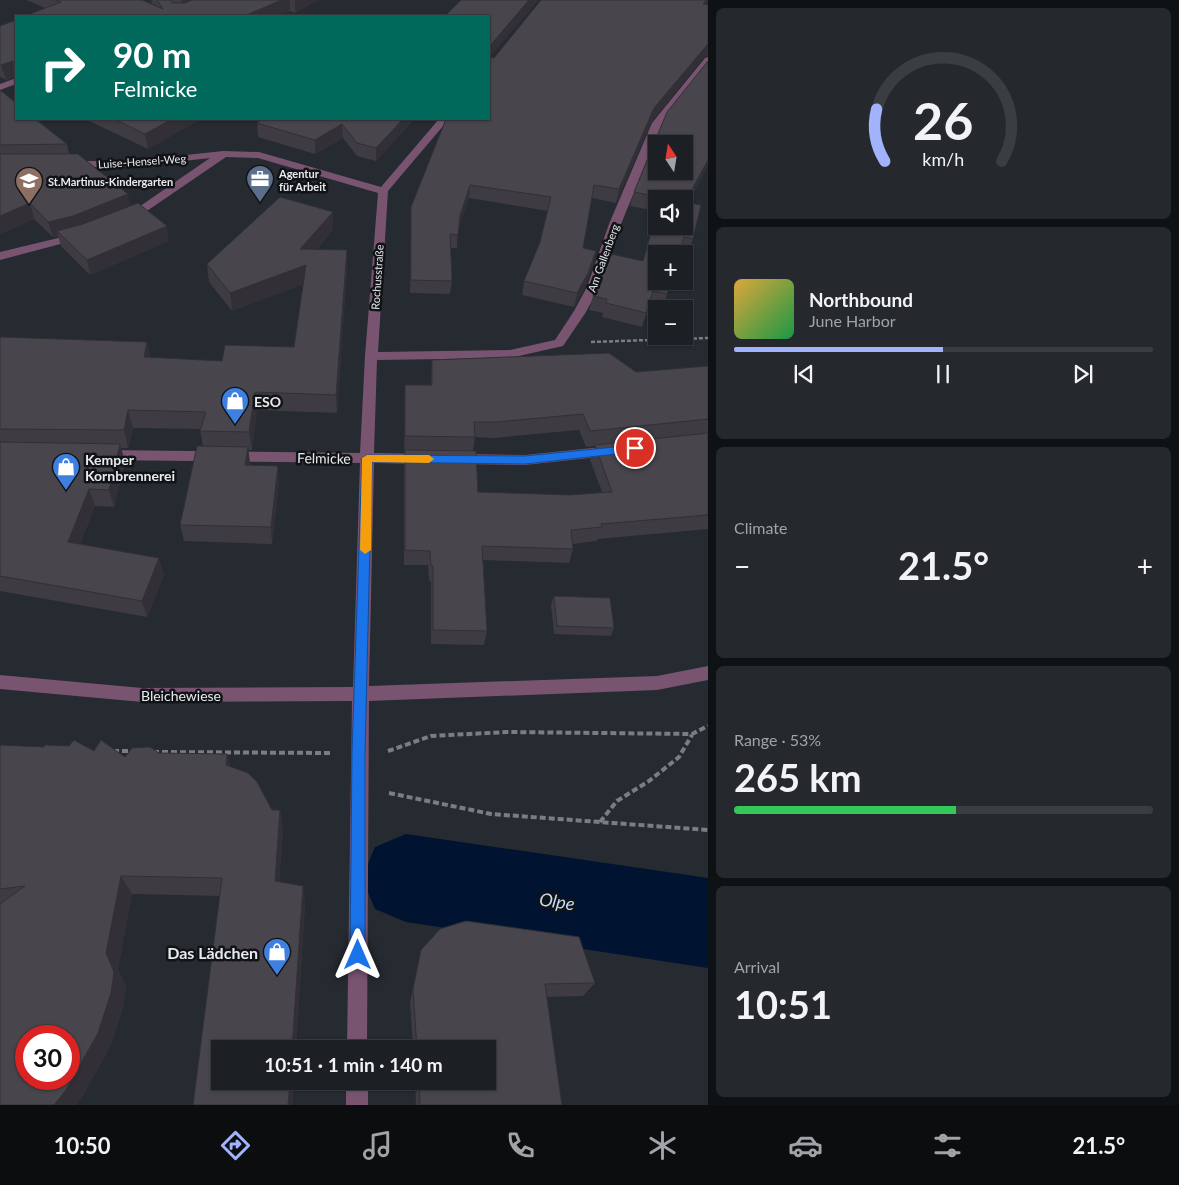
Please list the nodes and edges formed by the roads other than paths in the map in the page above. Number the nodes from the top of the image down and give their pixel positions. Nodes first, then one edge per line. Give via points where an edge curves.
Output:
1 (708, 60) edge
2 (15, 81) edge
3 (0, 87) edge
4 (443, 120) edge
5 (223, 154) junction
6 (65, 164) edge
7 (383, 191) junction
8 (118, 220) edge
9 (91, 231) edge
10 (0, 256) edge
11 (371, 356) junction
12 (631, 449) edge
13 (88, 455) edge
14 (367, 458) junction
15 (708, 673) edge
16 (0, 682) edge
17 (362, 694) junction
18 (357, 1040) edge
19 (357, 1090) edge
20 (357, 1105) edge

1 - 11 street, Am Gallenberg via 657,124 615,224 593,287 559,343 510,354
2 - 3 street
4 - 7 street
5 - 6 street, Luise-Hensel-Weg via 130,164
5 - 7 street, Luise-Hensel-Weg via 259,155
5 - 8 street, Luise-Hensel-Weg via 137,212
7 - 11 street, Rochusstraße
9 - 10 street
11 - 14 street, Rochusstraße
12 - 14 street, Felmicke via 525,460
13 - 14 street, Felmicke
14 - 17 street, Rochusstraße
15 - 17 street, Bleichewiese via 657,684
16 - 17 street, Bleichewiese via 142,695
17 - 18 street, Rochusstraße via 358,753
19 - 20 street

